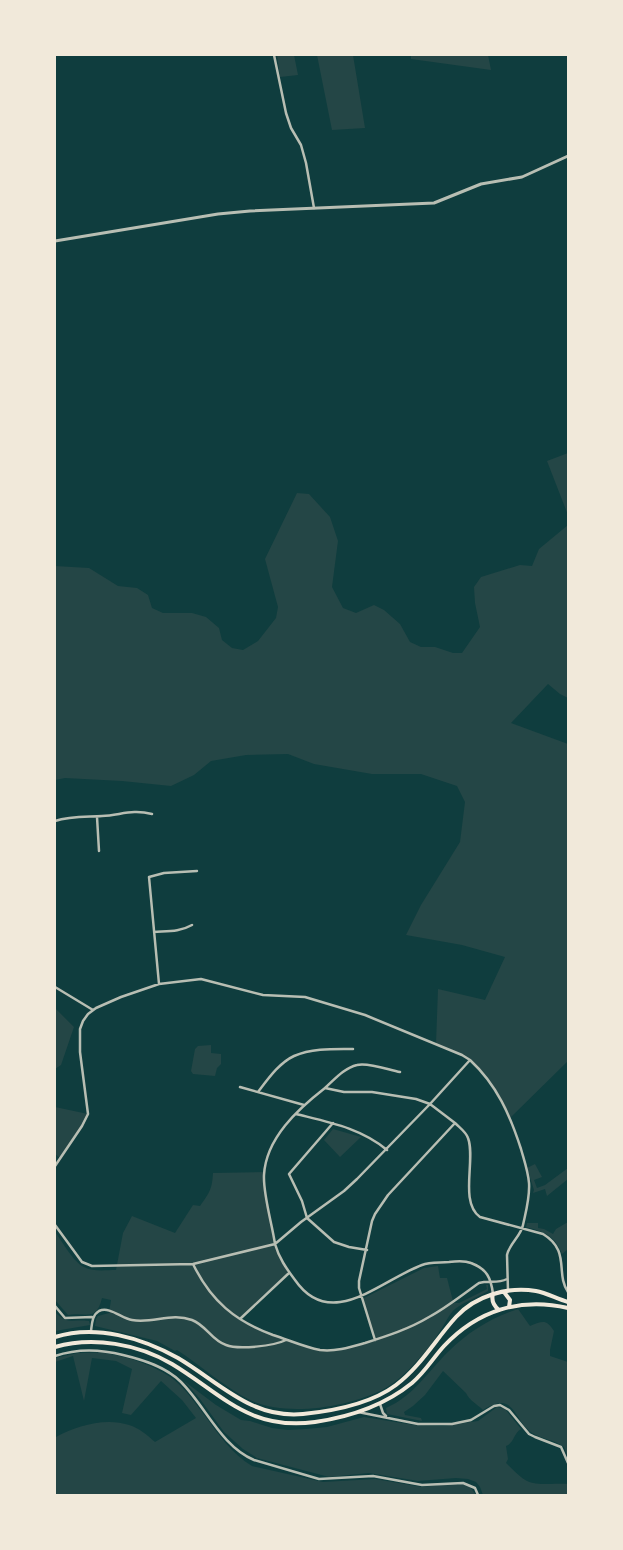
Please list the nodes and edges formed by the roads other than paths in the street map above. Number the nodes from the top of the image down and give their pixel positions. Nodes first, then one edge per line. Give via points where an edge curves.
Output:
1 (274, 55) edge
2 (568, 156) edge
3 (314, 208) junction
4 (55, 241) edge
5 (152, 814) dead end
6 (97, 816) junction
7 (55, 821) edge
8 (98, 851) dead end
9 (197, 871) dead end
10 (192, 925) dead end
11 (154, 932) junction
12 (159, 984) junction
13 (55, 987) edge
14 (93, 1010) junction
15 (353, 1049) dead end
16 (470, 1060) junction
17 (400, 1072) dead end
18 (240, 1087) dead end
19 (325, 1088) junction
20 (258, 1092) junction
21 (430, 1104) junction
22 (304, 1105) junction
23 (296, 1114) junction
24 (334, 1123) junction
25 (456, 1123) junction
26 (387, 1150) junction
27 (55, 1166) edge
28 (307, 1218) junction
29 (55, 1226) edge
30 (522, 1228) junction
31 (275, 1244) junction
32 (367, 1250) junction
33 (193, 1264) junction
34 (290, 1273) junction
35 (507, 1279) junction
36 (492, 1281) junction
37 (506, 1291) junction
38 (568, 1292) edge
39 (493, 1294) junction
40 (361, 1296) junction
41 (568, 1302) edge
42 (55, 1306) edge
43 (509, 1307) junction
44 (568, 1308) edge
45 (499, 1310) junction
46 (93, 1317) junction
47 (240, 1320) junction
48 (91, 1331) junction
49 (55, 1336) edge
50 (287, 1340) junction
51 (375, 1340) junction
52 (55, 1347) edge
53 (55, 1356) edge
54 (380, 1403) junction
55 (356, 1412) junction
56 (387, 1417) junction
57 (568, 1463) edge
58 (478, 1495) edge

1 - 3 street via 286,113 306,163
2 - 3 street via 522,177 481,184 434,203
3 - 4 street via 218,214
5 - 6 street via 133,811
6 - 7 street
6 - 8 street
9 - 11 street via 149,877
10 - 11 street via 177,931
11 - 12 street
12 - 14 street
12 - 16 street via 201,980 263,995 306,997 365,1015
13 - 14 street
14 - 27 street via 80,1029 88,1114
15 - 20 street via 319,1050 293,1056
16 - 21 street
16 - 30 street via 492,1084 505,1106 527,1168 528,1203
17 - 19 street via 356,1065
18 - 20 street
19 - 21 street via 372,1092
19 - 22 street
20 - 22 street
21 - 25 street
21 - 26 street
22 - 23 street
23 - 24 street
23 - 31 street via 277,1137 264,1172
24 - 26 street via 364,1134
24 - 28 street via 289,1174
25 - 30 street via 466,1133 470,1144 469,1194 476,1214
25 - 32 street via 380,1206 372,1222
26 - 28 street via 344,1191
28 - 31 street
28 - 32 street via 341,1245
29 - 33 street via 87,1265
30 - 35 street via 508,1250
30 - 38 street via 542,1234 555,1244
31 - 33 street
31 - 34 street
32 - 40 street via 359,1281
33 - 47 street via 219,1303
34 - 40 street via 301,1289 318,1300 334,1304
34 - 47 street
35 - 36 street via 496,1283
35 - 37 street
36 - 39 street
36 - 40 street via 482,1268 466,1261 431,1263 423,1264
36 - 51 street via 479,1283 429,1318
37 - 39 main road
37 - 41 main road via 536,1291
37 - 43 main road
39 - 45 main road via 493,1302
39 - 48 main road via 462,1312 419,1364 389,1390 358,1403 301,1414 257,1408 162,1350 126,1337
40 - 51 street
42 - 46 street via 65,1318
43 - 44 main road via 546,1304
43 - 45 main road
45 - 54 main road via 462,1330 418,1378
46 - 48 street
46 - 50 street via 103,1310 138,1321 172,1316 191,1319 220,1342 231,1346 272,1345
47 - 50 street
48 - 49 main road
50 - 51 street via 309,1348 329,1350
52 - 55 main road via 99,1342 142,1351 171,1364 231,1405 275,1421 315,1422
53 - 58 street via 80,1350 107,1351 161,1368 181,1382 231,1443 254,1460 319,1479 373,1476 418,1485 463,1483 472,1486
54 - 55 main road
54 - 56 street
55 - 56 street
56 - 57 street via 418,1424 452,1424 472,1420 500,1405 509,1410 529,1434 561,1447

